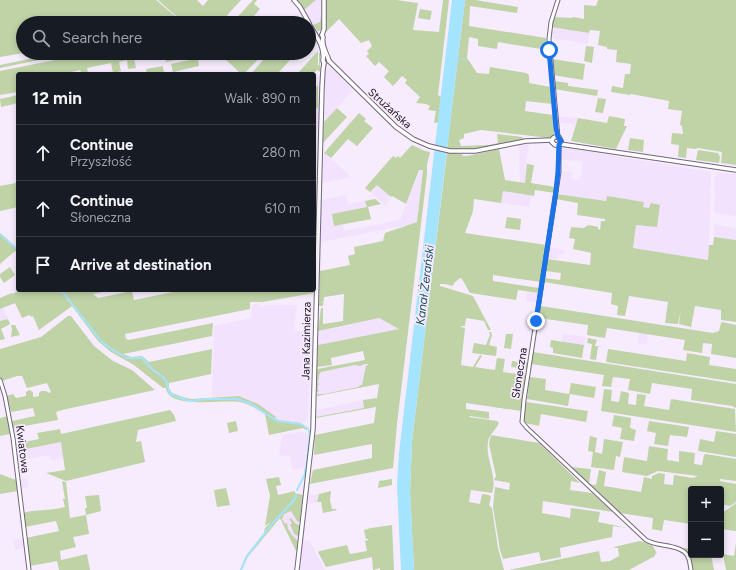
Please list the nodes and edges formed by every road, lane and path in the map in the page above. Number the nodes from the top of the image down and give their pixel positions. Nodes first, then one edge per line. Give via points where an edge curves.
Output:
1 (294, 0) edge
2 (324, 0) edge
3 (558, 0) edge
4 (305, 16) edge
5 (316, 31) edge
6 (320, 35) junction
7 (327, 58) junction
8 (554, 139) junction
9 (559, 144) junction
10 (736, 170) edge
11 (0, 380) edge
12 (29, 570) edge
13 (297, 570) edge
14 (692, 570) edge

1 - 4 main road
2 - 6 main road via 324,29
3 - 8 street via 549,39 556,128
5 - 6 main road
6 - 7 main road, Jana Kazimierza via 317,38 321,40
7 - 8 main road, Strużańska via 396,127 413,139 430,146 450,151 475,151 526,141
7 - 13 main road, Jana Kazimierza via 323,61 322,83 313,429
8 - 9 main road
8 - 9 main road
9 - 10 main road
9 - 14 street, Słoneczna via 556,191 522,422 648,542 682,550 687,555
11 - 12 street, Kwiatowa via 13,438

